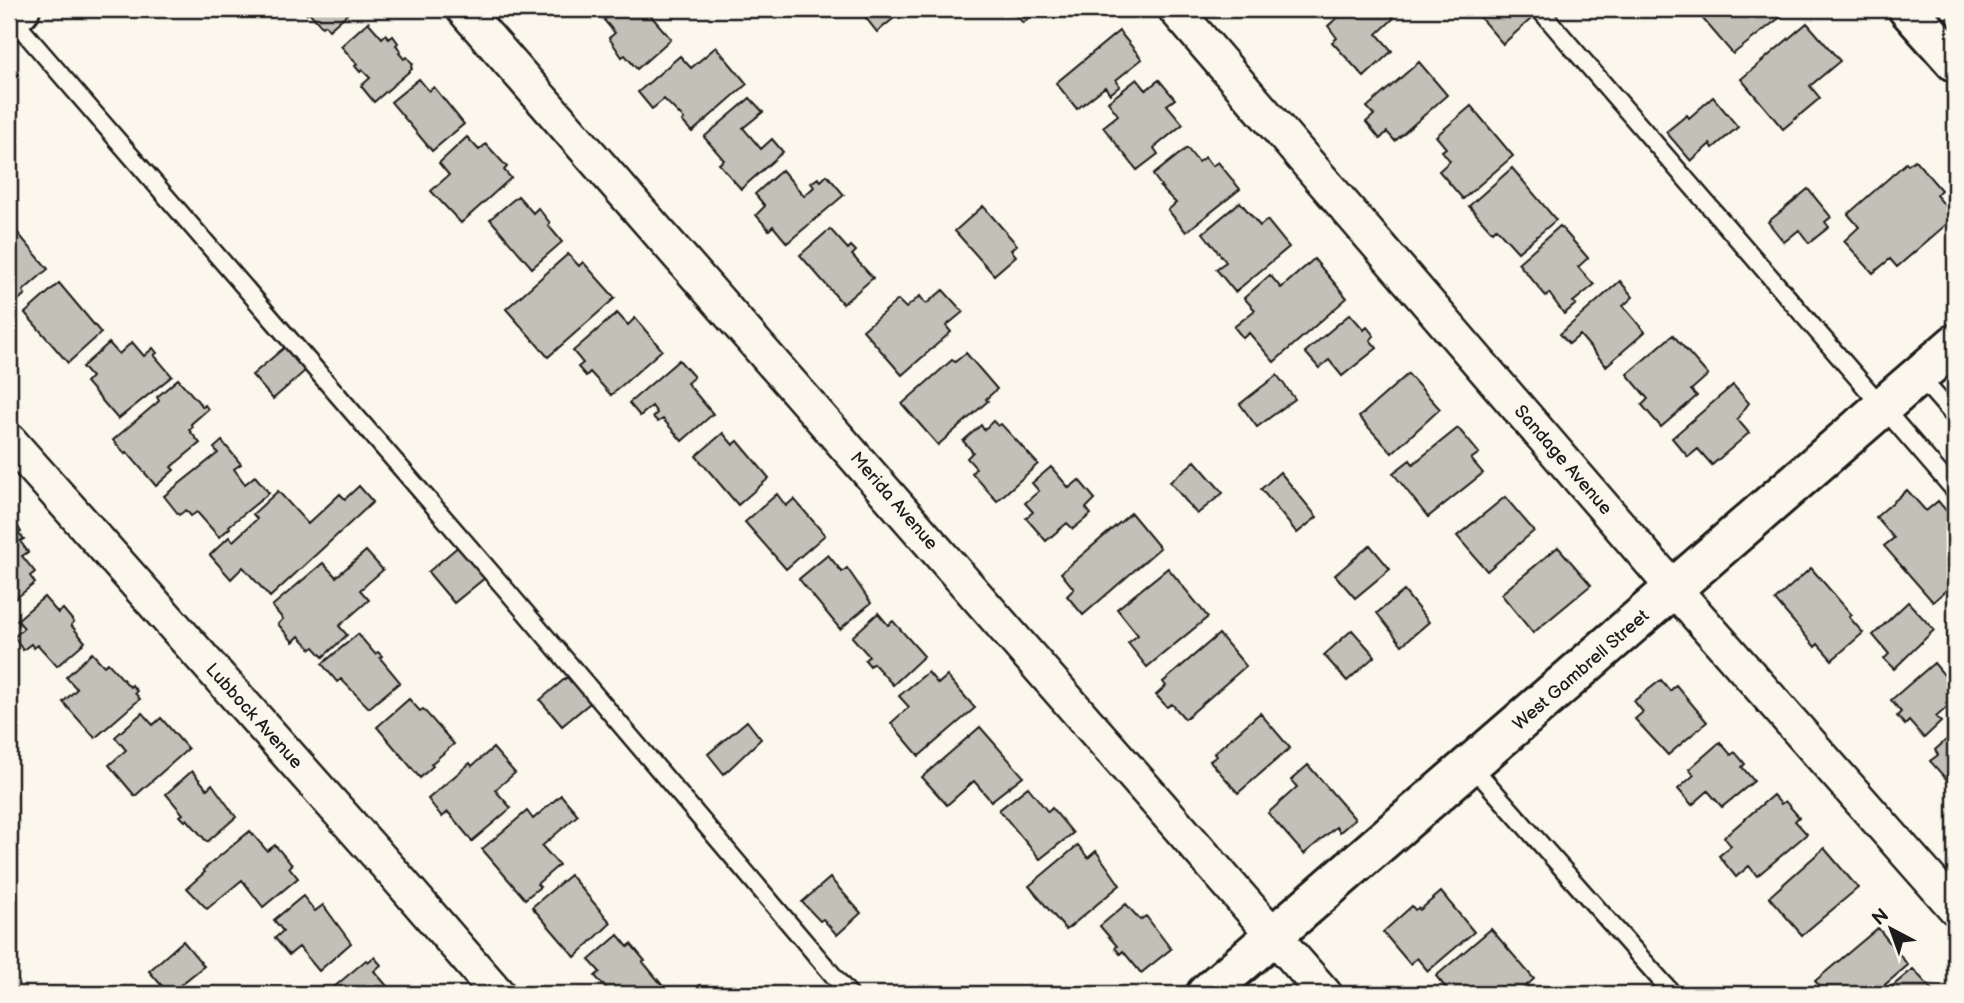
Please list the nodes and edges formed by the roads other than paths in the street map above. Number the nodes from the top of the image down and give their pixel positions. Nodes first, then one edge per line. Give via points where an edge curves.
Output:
1 (463, 9) edge
2 (1175, 9) edge
3 (1539, 9) edge
4 (1909, 9) edge
5 (13, 15) edge
6 (1955, 62) edge
7 (1955, 344) edge
8 (1919, 376) junction
9 (1882, 408) junction
10 (1955, 417) edge
11 (9, 440) edge
12 (1955, 491) edge
13 (1674, 589) junction
14 (1471, 765) junction
15 (1955, 908) edge
16 (1274, 936) junction
17 (498, 994) edge
18 (849, 994) edge
19 (1206, 994) edge
20 (1325, 994) edge
21 (1673, 994) edge

1 - 16 street, Merida Avenue
2 - 13 street, Sandage Avenue
3 - 9 lane
4 - 6 street
5 - 18 lane
7 - 8 street, West Gambrell Street
8 - 9 street, West Gambrell Street
8 - 10 lane
9 - 12 lane
9 - 13 street, West Gambrell Street
11 - 17 street, Lubbock Avenue
13 - 14 street, West Gambrell Street
13 - 15 street, Sandage Avenue
14 - 16 street, West Gambrell Street
14 - 21 lane
16 - 19 street, West Gambrell Street
16 - 20 street, Merida Avenue

